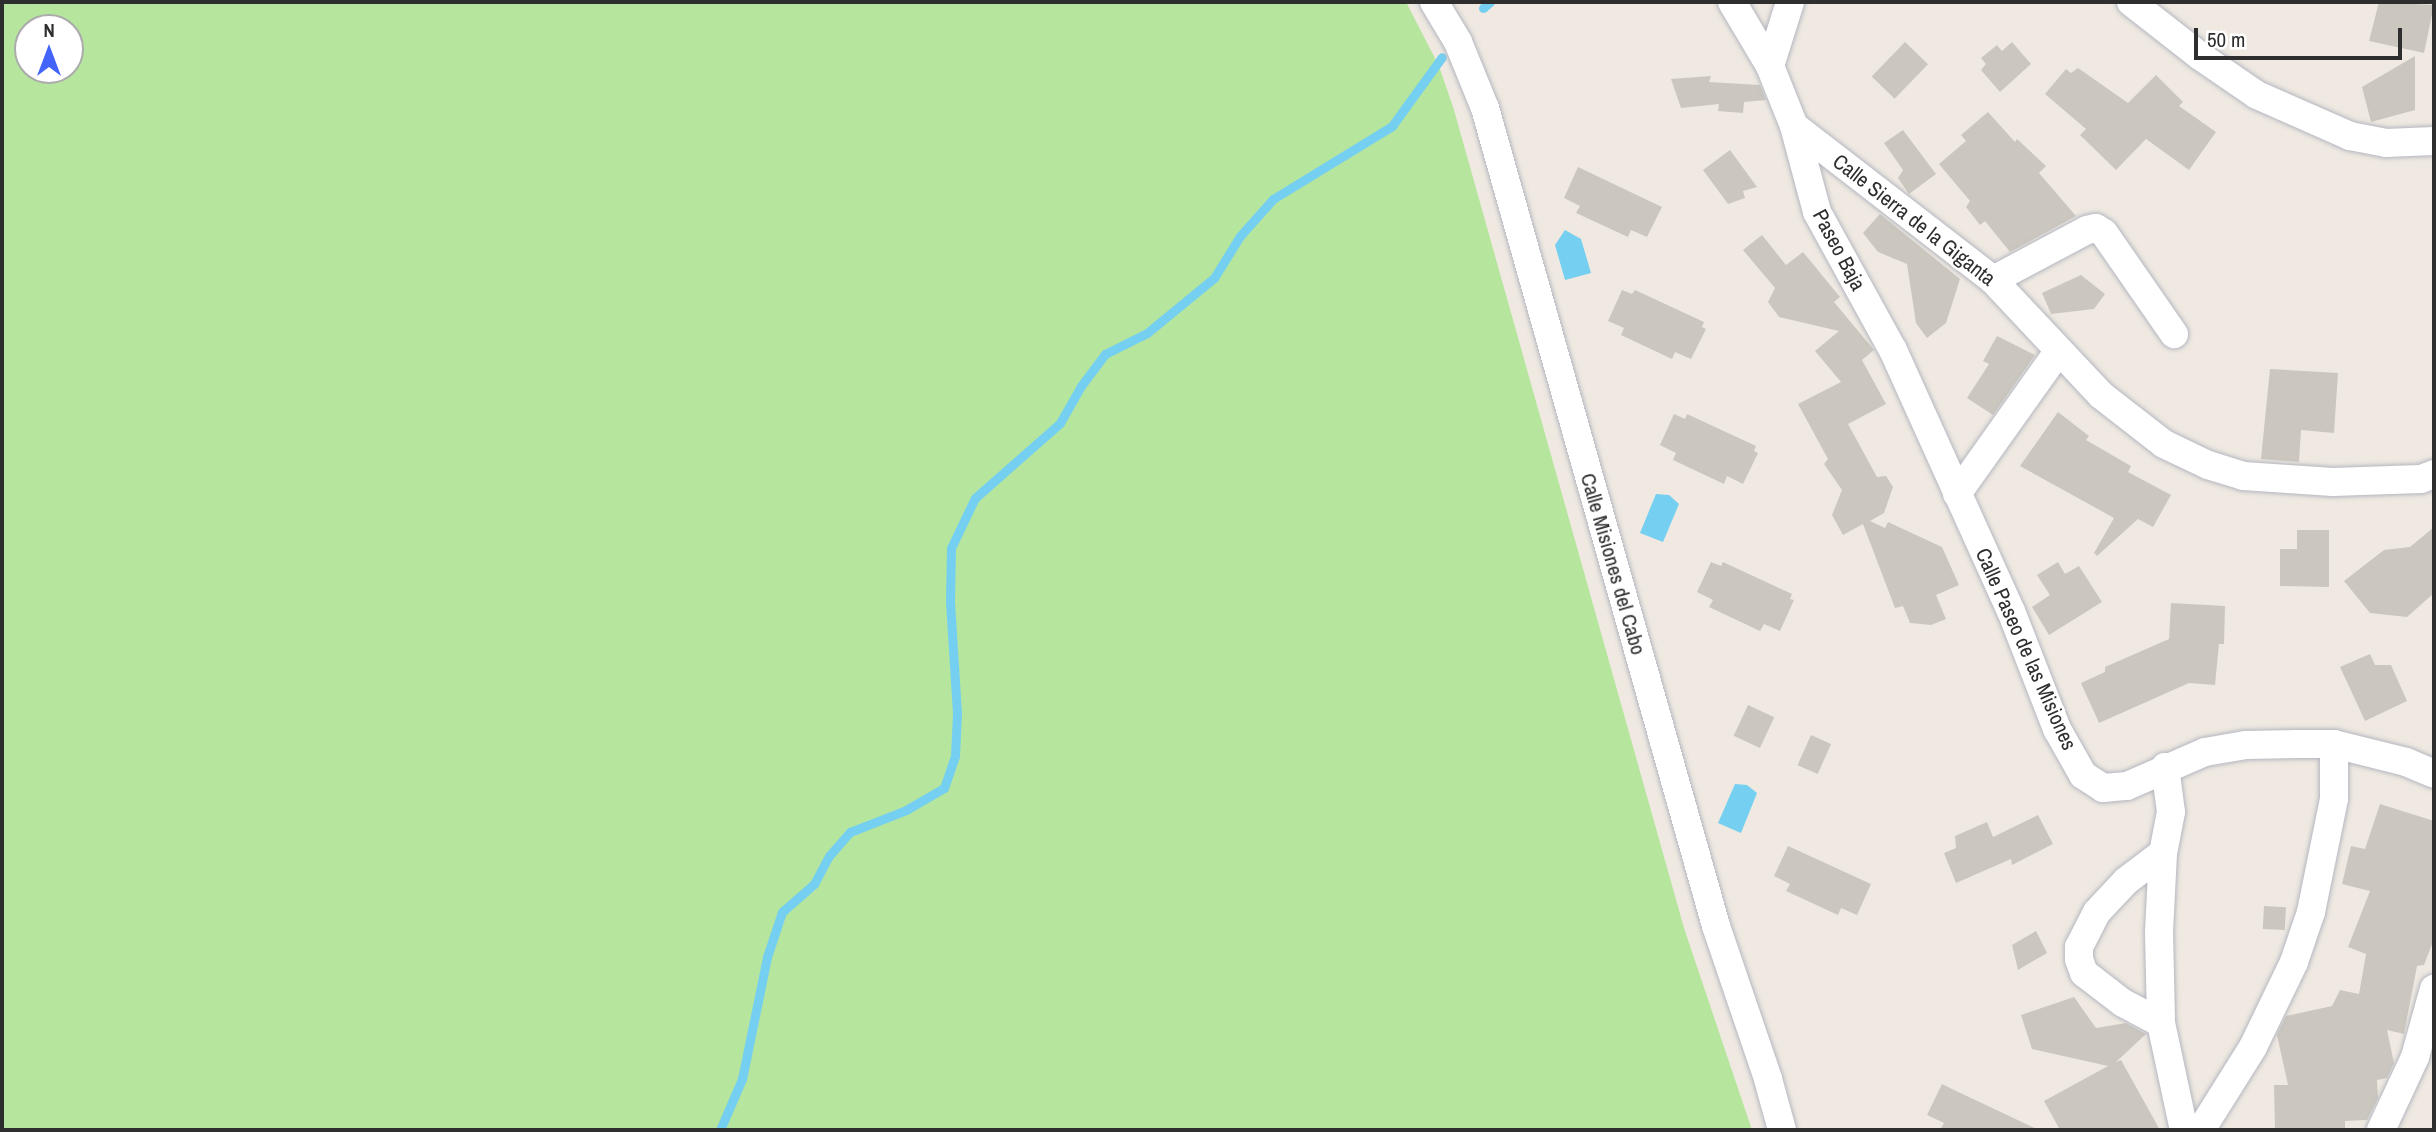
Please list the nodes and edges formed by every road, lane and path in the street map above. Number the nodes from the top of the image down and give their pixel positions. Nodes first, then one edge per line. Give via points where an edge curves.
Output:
1 (1434, 2) edge
2 (1732, 2) edge
3 (1790, 2) edge
4 (2131, 2) edge
5 (1770, 66) junction
6 (1794, 126) junction
7 (2434, 141) edge
8 (1993, 280) junction
9 (2174, 334) dead end
10 (2058, 352) junction
11 (2434, 474) edge
12 (1957, 494) junction
13 (2334, 744) junction
14 (2165, 767) junction
15 (2434, 774) edge
16 (2163, 853) junction
17 (2434, 989) edge
18 (2161, 1023) junction
19 (1782, 1130) edge
20 (2184, 1130) edge
21 (2201, 1130) edge
22 (2381, 1130) edge

1 - 19 street, Calle Misiones del Cabo via 1458,42 1485,108 1716,926
2 - 5 street, Paseo Baja
3 - 5 street
4 - 7 street via 2257,95 2350,136 2386,143
5 - 6 street, Paseo Baja
6 - 8 street, Calle Sierra de la Giganta
6 - 12 street, Paseo Baja via 1817,212 1893,350
8 - 9 street via 2096,228
8 - 10 street, Calle Sierra de la Giganta
10 - 11 street, Calle Sierra de la Giganta via 2101,395 2164,444 2208,465 2243,476 2333,482 2421,479
10 - 12 street
12 - 14 street, Calle Paseo de las Misiones via 2011,611 2057,729 2083,775 2104,788 2127,786
13 - 14 street, Calle Paseo de las Misiones via 2246,746 2205,752
13 - 15 street, Calle Paseo de las Misiones
13 - 21 street via 2334,799 2311,912 2294,962 2253,1047
14 - 16 street via 2171,812
16 - 18 street
16 - 18 street via 2126,881 2097,912 2079,947 2084,973 2123,1003
17 - 22 street via 2416,1057
18 - 20 street

